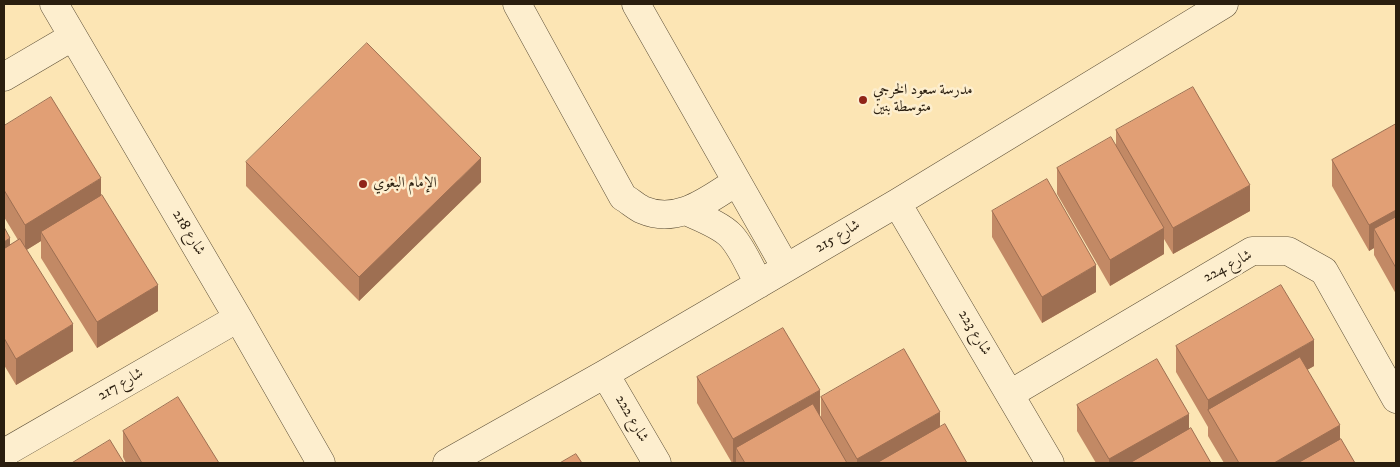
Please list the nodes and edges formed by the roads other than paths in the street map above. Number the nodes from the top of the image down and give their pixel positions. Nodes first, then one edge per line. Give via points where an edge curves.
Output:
1 (54, 4) edge
2 (517, 4) edge
3 (636, 4) edge
4 (1224, 4) edge
5 (72, 37) junction
6 (4, 77) edge
7 (736, 182) junction
8 (897, 203) junction
9 (686, 211) junction
10 (786, 268) junction
11 (759, 284) junction
12 (238, 318) junction
13 (605, 374) junction
14 (1010, 394) junction
15 (1396, 399) edge
16 (4, 453) edge
17 (321, 463) edge
18 (447, 463) edge
19 (656, 463) edge
20 (1050, 463) edge

1 - 5 street, شارع 218
2 - 9 street via 623,198 644,210 668,216
3 - 7 street
4 - 8 street, شارع 215
5 - 6 street
5 - 12 street, شارع 218
7 - 9 street
7 - 10 street
8 - 10 street, شارع 215
8 - 14 street, شارع 223
9 - 11 street via 730,234
10 - 11 street, شارع 215
11 - 13 street, شارع 215
12 - 16 street, شارع 217
12 - 17 street, شارع 218
13 - 18 street, شارع 215
13 - 19 street, شارع 222
14 - 15 street, شارع 224 via 1252,251 1288,251 1324,271
14 - 20 street, شارع 223

